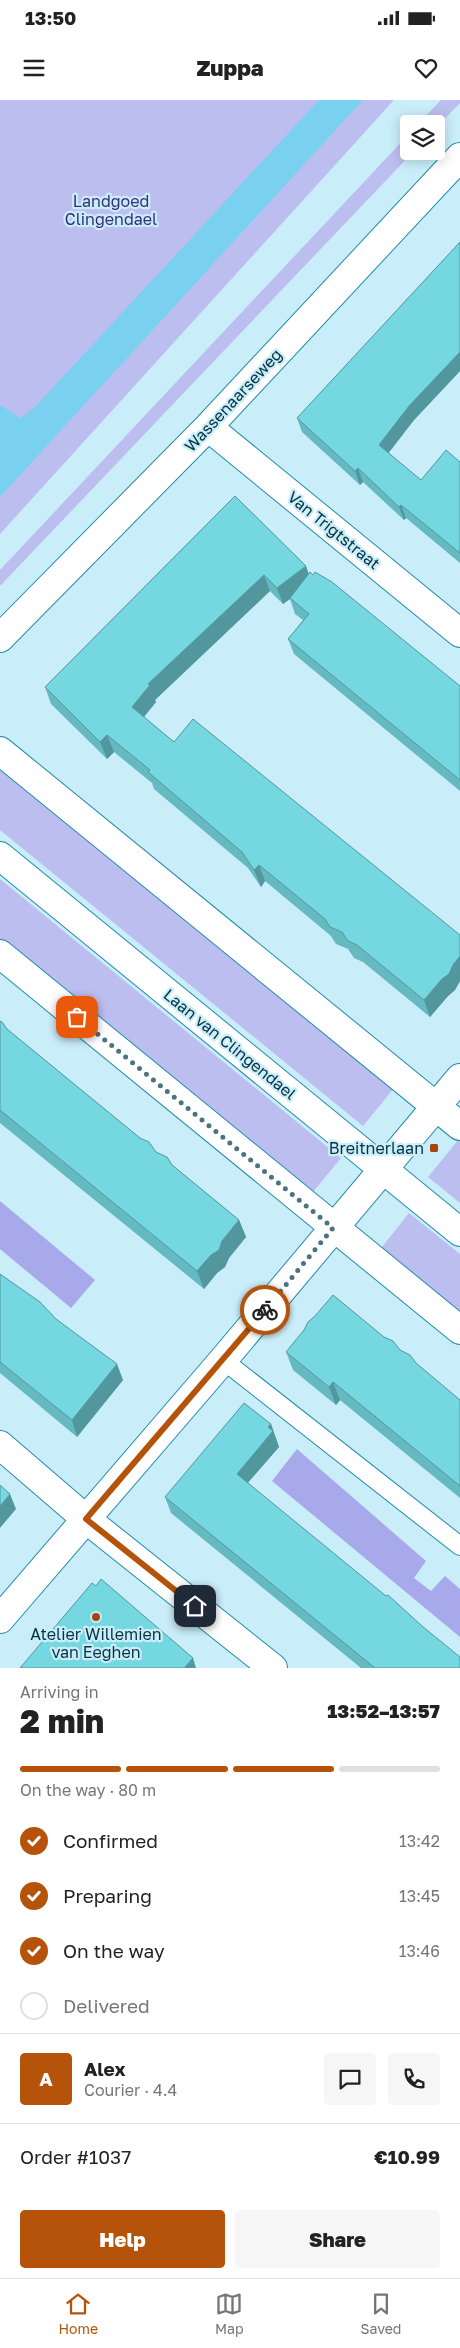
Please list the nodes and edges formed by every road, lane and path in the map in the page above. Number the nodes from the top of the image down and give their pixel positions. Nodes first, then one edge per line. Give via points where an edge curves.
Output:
1 (460, 158) edge
2 (208, 427) junction
3 (460, 633) edge
4 (0, 638) edge
5 (0, 751) edge
6 (0, 856) edge
7 (0, 954) edge
8 (460, 1078) edge
9 (436, 1106) junction
10 (460, 1126) edge
11 (383, 1169) junction
12 (333, 1228) junction
13 (460, 1232) edge
14 (460, 1330) edge
15 (223, 1360) junction
16 (0, 1445) edge
17 (86, 1519) junction
18 (460, 1546) edge
19 (0, 1619) edge
20 (273, 1668) edge

1 - 2 street, Wassenaarseweg
2 - 3 street, Van Trigtstraat
2 - 4 street, Wassenaarseweg
5 - 9 street
6 - 11 street, Laan van Clingendael
7 - 12 street
8 - 9 street
9 - 10 street
9 - 11 street
11 - 12 street
11 - 13 street, Laan van Clingendael
12 - 14 street
12 - 15 street
15 - 17 street
15 - 18 lane
16 - 17 street
17 - 19 street
17 - 20 street

